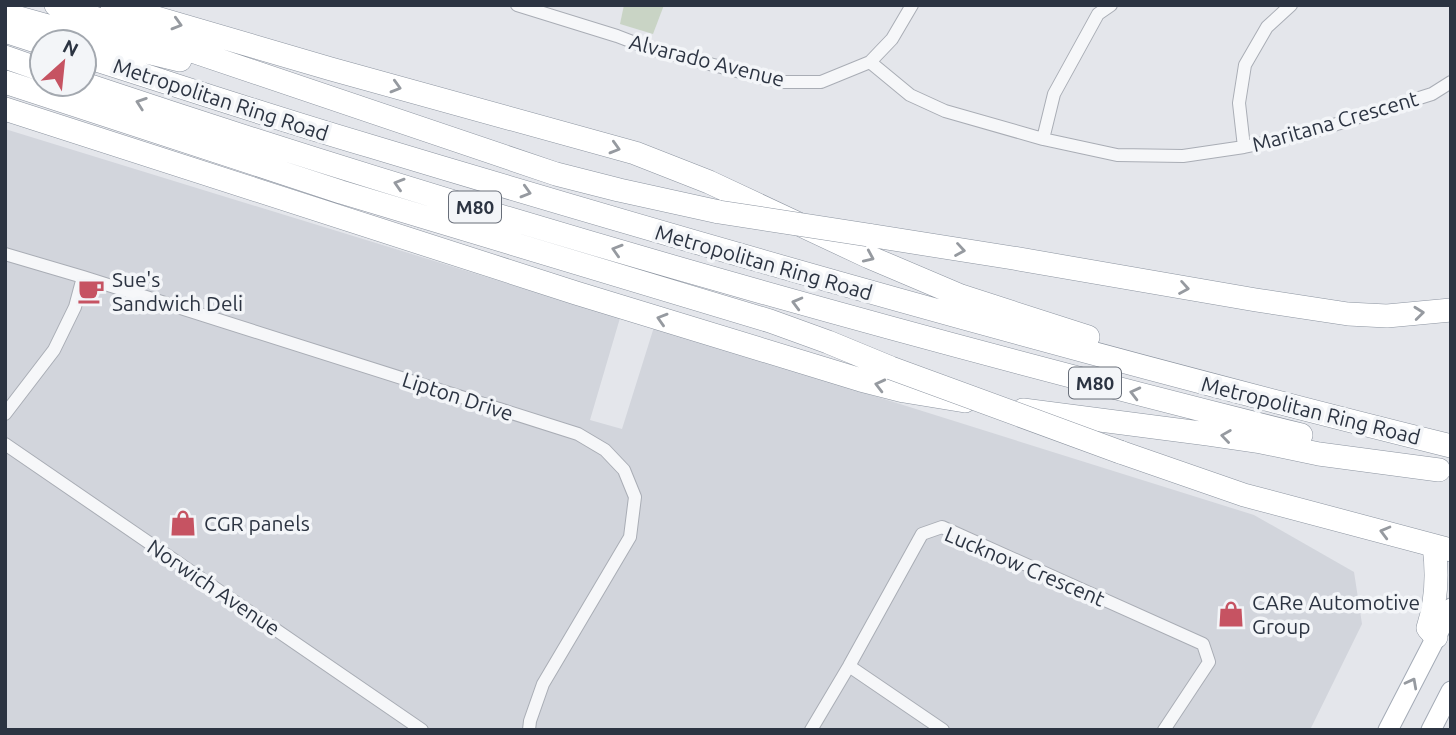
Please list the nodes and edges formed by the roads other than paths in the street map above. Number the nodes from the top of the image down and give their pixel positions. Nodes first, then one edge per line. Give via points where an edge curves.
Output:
1 (56, 5) edge
2 (112, 5) edge
3 (517, 5) edge
4 (912, 5) edge
5 (1111, 5) edge
6 (1291, 5) edge
7 (5, 14) edge
8 (5, 31) edge
9 (28, 38) edge
10 (5, 57) edge
11 (874, 58) junction
12 (98, 60) edge
13 (28, 64) edge
14 (5, 82) edge
15 (1451, 82) edge
16 (98, 89) edge
17 (322, 96) junction
18 (5, 98) edge
19 (5, 109) edge
20 (1043, 139) junction
21 (1244, 147) junction
22 (5, 254) edge
23 (83, 277) junction
24 (1451, 310) edge
25 (891, 368) junction
26 (1288, 406) junction
27 (5, 414) edge
28 (5, 444) edge
29 (1451, 446) edge
30 (1445, 471) edge
31 (1442, 548) edge
32 (1451, 608) edge
33 (1436, 637) junction
34 (849, 666) junction
35 (1451, 691) edge
36 (422, 730) edge
37 (529, 730) edge
38 (811, 730) edge
39 (943, 730) edge
40 (1164, 730) edge
41 (1388, 730) edge
42 (1431, 730) edge

1 - 17 highway
2 -> 26 highway via 635,153 961,296
3 - 11 street, Alvarado Avenue via 636,44 780,82 821,82
4 - 11 street via 892,39
5 - 20 street via 1098,14 1060,83
6 - 21 street via 1267,27 1245,65 1239,103
7 - 17 highway
8 - 9 highway
10 - 13 highway
11 - 20 street, Maritana Crescent via 910,95 945,111
12 -> 26 highway, Metropolitan Ring Road / M80 via 751,259
14 - 25 highway via 341,192 770,321
15 - 21 street, Maritana Crescent via 1432,94 1305,134
30 -> 16 highway, Metropolitan Ring Road / M80 via 1040,369 752,290 331,164
17 -> 24 highway, bridge via 556,174 719,212 1348,314 1387,316
18 - 25 highway via 457,240
30 -> 19 highway via 1170,428 1051,415 872,383
20 - 21 street, Maritana Crescent via 1117,155 1183,156
22 - 23 street, Lipton Drive
23 - 27 street via 75,307 54,350
23 - 37 street, Lipton Drive via 578,434 605,450 624,470 635,497 630,537 543,684
31 -> 25 highway, bridge via 1244,495
26 - 29 highway, Metropolitan Ring Road / M80
28 - 36 street, Norwich Avenue
31 - 33 highway via 1428,628
32 - 33 main road
41 -> 33 main road
34 - 38 street, Lucknow Crescent
34 - 39 street
34 - 40 street, Lucknow Crescent via 922,534 942,527 1203,644 1209,662
35 - 42 main road

